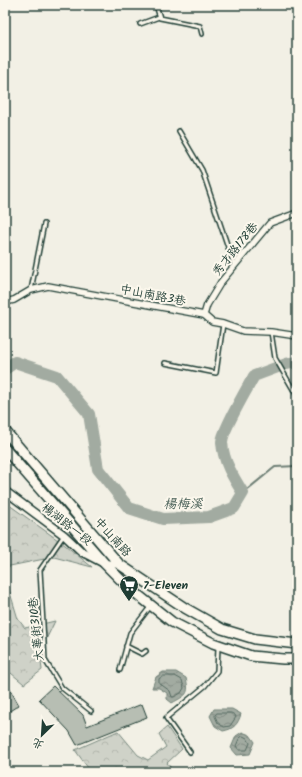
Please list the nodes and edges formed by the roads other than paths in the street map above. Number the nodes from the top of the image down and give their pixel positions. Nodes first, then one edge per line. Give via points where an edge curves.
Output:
1 (156, 5) edge
2 (159, 17) junction
3 (140, 24) dead end
4 (202, 34) dead end
5 (179, 131) dead end
6 (297, 213) edge
7 (44, 224) dead end
8 (235, 267) junction
9 (31, 290) junction
10 (5, 302) edge
11 (204, 315) junction
12 (223, 324) junction
13 (271, 332) junction
14 (297, 336) edge
15 (165, 363) dead end
16 (297, 396) edge
17 (5, 431) edge
18 (5, 449) edge
19 (5, 491) edge
20 (64, 535) junction
21 (106, 564) junction
22 (119, 564) junction
23 (152, 605) junction
24 (297, 644) edge
25 (218, 645) junction
26 (126, 646) junction
27 (146, 651) dead end
28 (297, 659) edge
29 (120, 670) dead end
30 (91, 711) dead end
31 (190, 752) dead end

1 - 2 lane
2 - 3 lane
2 - 4 lane via 200,26
5 - 8 lane via 202,170
6 - 8 street, 秀才路178巷 via 270,223
7 - 9 lane
8 - 11 street, 秀才路178巷 via 221,282
9 - 10 street, 中山南路3巷
9 - 11 street, 中山南路3巷 via 48,286
11 - 12 street, 中山南路3巷 via 212,322
12 - 13 street, 中山南路3巷 via 243,331
12 - 15 lane via 216,373
13 - 14 street, 中山南路3巷
13 - 16 lane via 275,358
17 - 22 main road, 中山南路
18 - 21 main road, 中山南路
19 - 20 street, 楊湖路一段
20 - 21 street, 楊湖路一段 via 82,552
20 - 30 lane, 大華街310巷 via 40,570 45,660 62,688
21 - 22 street, 楊湖路一段
21 - 23 main road, 中山南路 via 128,587
22 - 24 main road, 中山南路 via 222,629 255,639
23 - 25 main road, 中山南路 via 172,622
23 - 26 lane via 130,633
25 - 28 main road, 中山南路 via 251,656
25 - 31 lane via 217,671 205,686 166,718
26 - 27 lane via 142,654
26 - 29 lane

